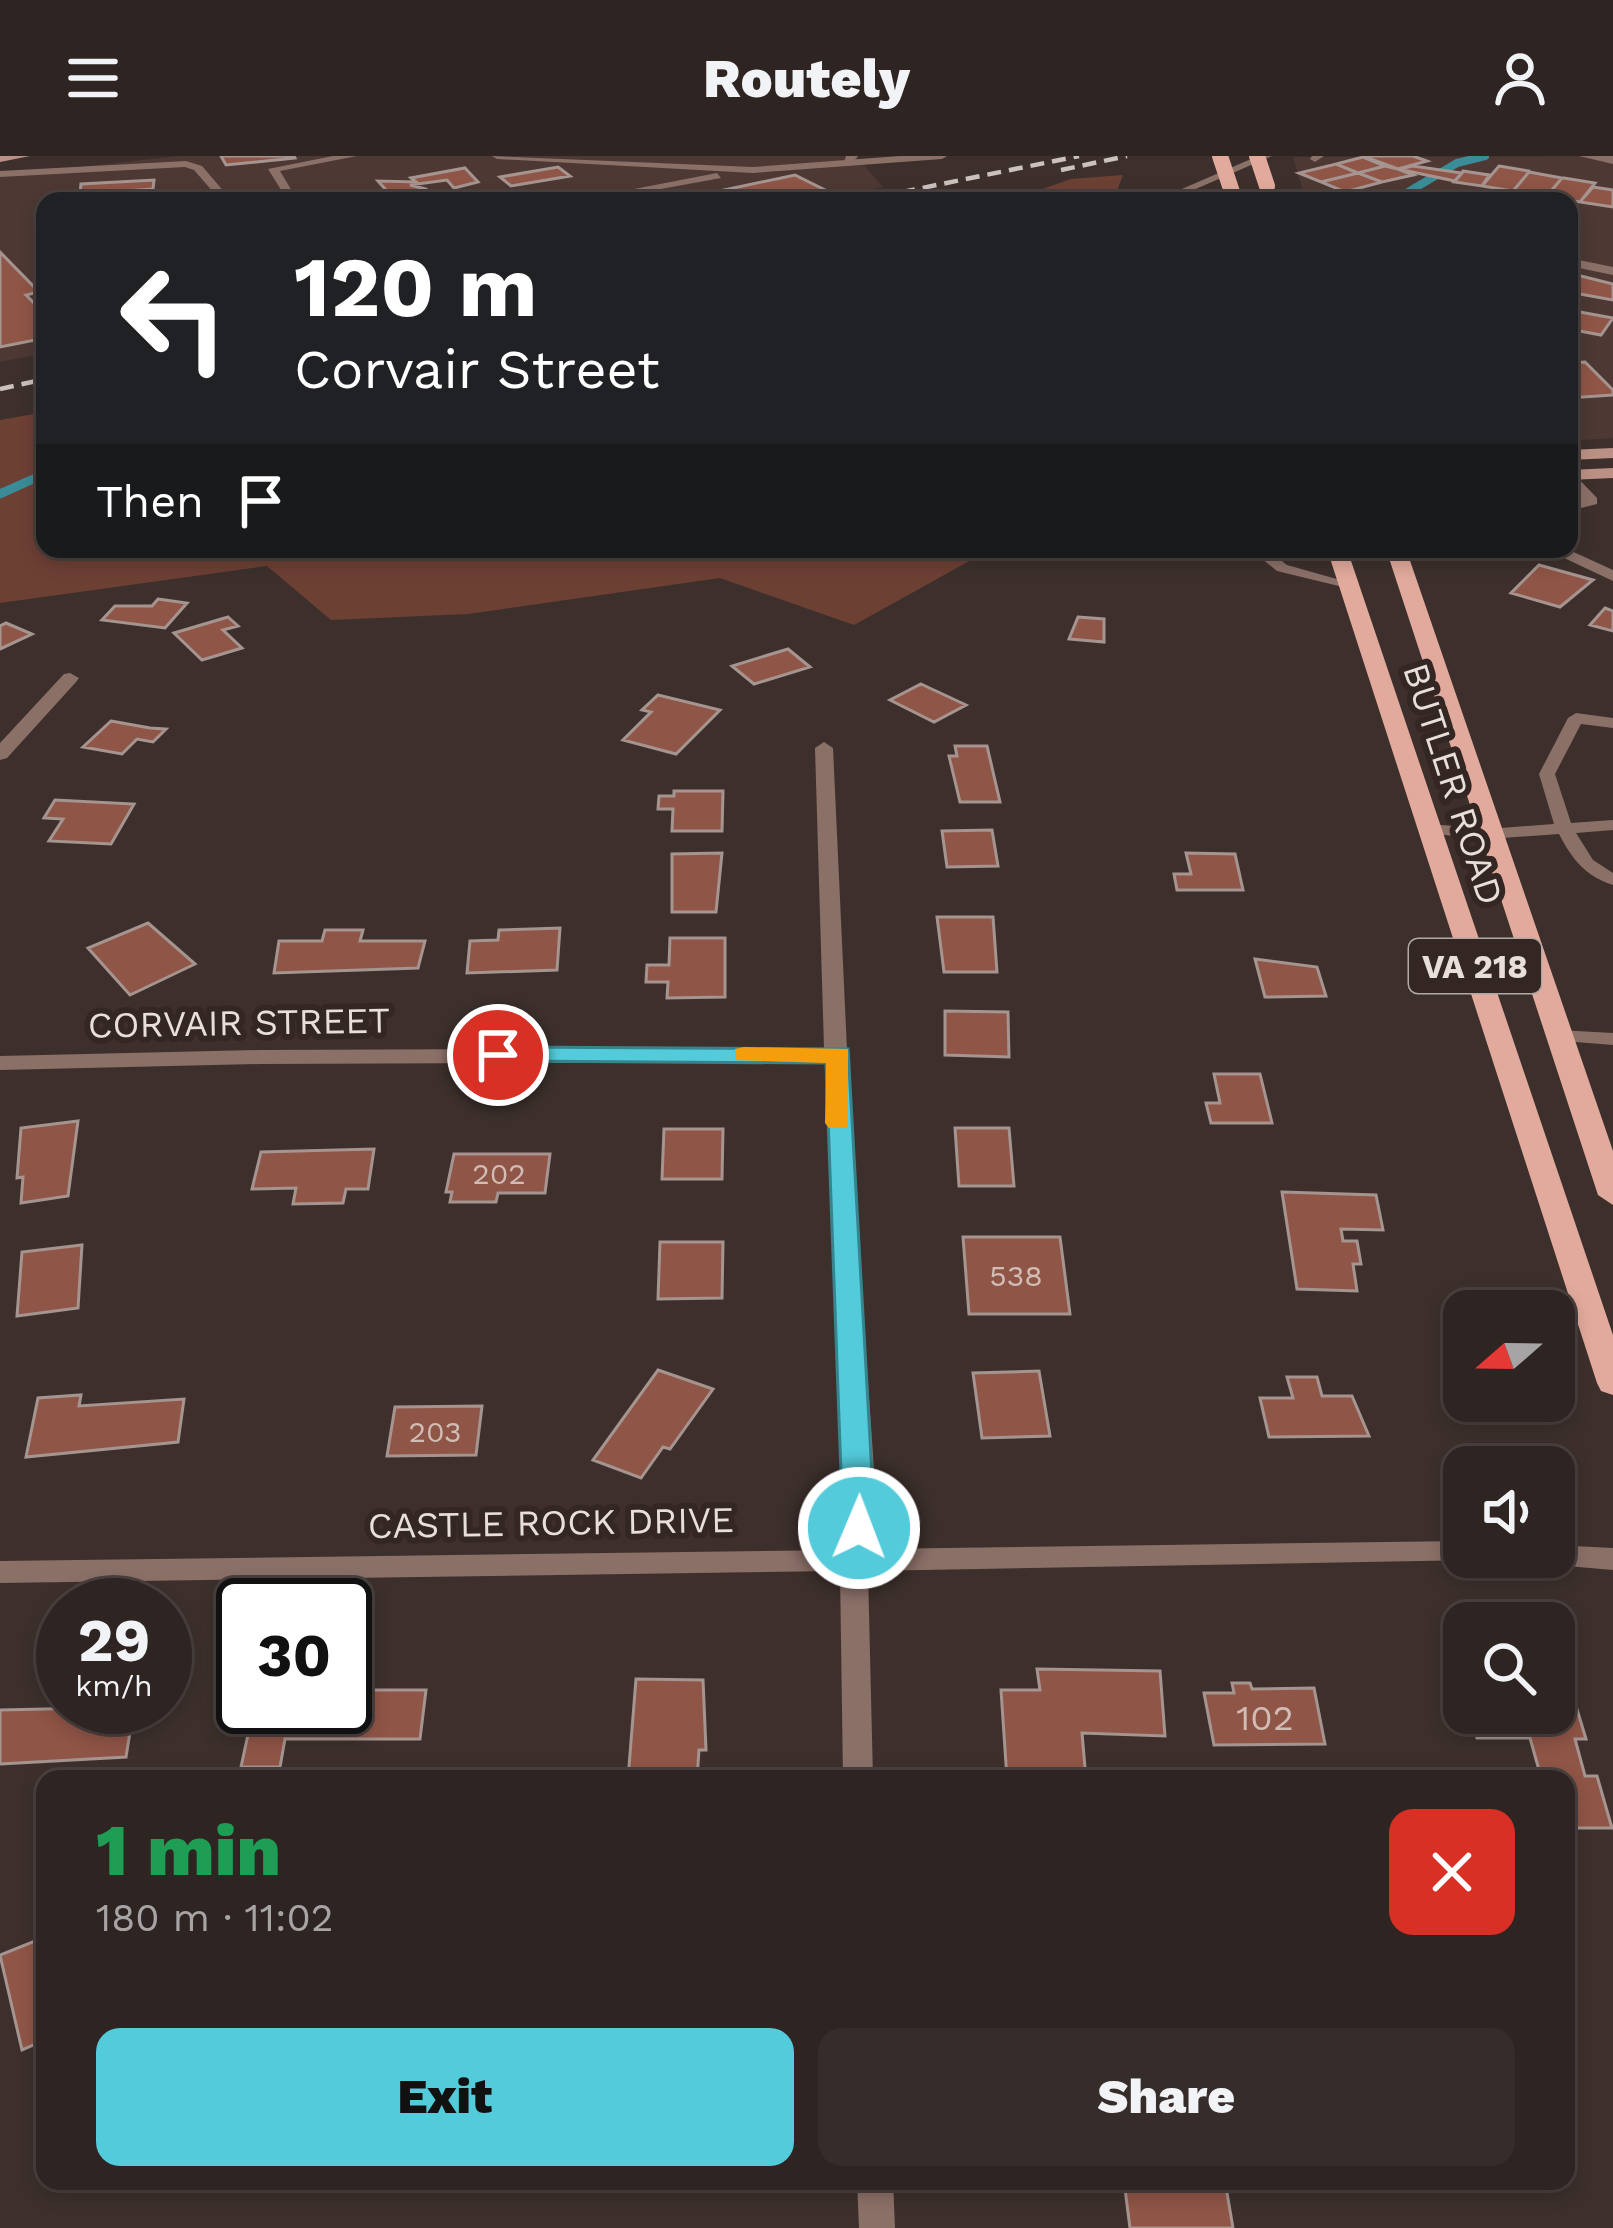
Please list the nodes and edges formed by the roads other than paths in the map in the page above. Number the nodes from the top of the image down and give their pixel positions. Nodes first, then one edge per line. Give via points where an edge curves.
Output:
1 (25, 156) edge
2 (352, 156) edge
3 (497, 156) edge
4 (943, 156) edge
5 (1220, 156) edge
6 (1256, 156) edge
7 (1267, 156) edge
8 (1585, 156) edge
9 (0, 158) edge
10 (626, 159) edge
11 (851, 159) edge
12 (1613, 160) edge
13 (791, 162) edge
14 (753, 170) junction
15 (0, 174) edge
16 (219, 192) edge
17 (287, 192) edge
18 (628, 192) edge
19 (1181, 192) edge
20 (1232, 192) edge
21 (1270, 192) edge
22 (1578, 264) edge
23 (1613, 271) edge
24 (1613, 454) edge
25 (1578, 455) edge
26 (1613, 473) edge
27 (1578, 475) edge
28 (1578, 486) edge
29 (1578, 504) edge
30 (1272, 558) edge
31 (1340, 558) edge
32 (1399, 558) edge
33 (1572, 558) edge
34 (1613, 576) edge
35 (1351, 585) junction
36 (70, 678) dead end
37 (1613, 723) edge
38 (824, 748) dead end
39 (0, 754) edge
40 (1613, 825) edge
41 (1430, 829) junction
42 (1566, 832) junction
43 (1488, 834) junction
44 (1613, 880) edge
45 (1558, 1036) junction
46 (1613, 1039) edge
47 (839, 1055) junction
48 (0, 1064) edge
49 (1613, 1195) edge
50 (1613, 1383) edge
51 (1443, 1552) edge
52 (1575, 1557) edge
53 (856, 1558) junction
54 (1613, 1559) edge
55 (0, 1572) edge
56 (858, 1770) edge
57 (875, 2190) edge
58 (877, 2228) edge

1 - 9 main road
2 - 17 lane via 273,169
3 - 10 lane
4 - 11 lane
5 - 20 main road, bridge
6 - 21 main road, bridge
7 - 19 lane
8 - 12 street
10 - 14 lane
11 - 13 lane
13 - 14 lane
14 - 18 lane
15 - 16 lane via 186,164
22 - 23 street
24 - 25 main road
26 - 27 main road
28 - 29 street via 1591,501
30 - 35 lane via 1303,576
31 - 35 main road, BUTLER ROAD / VA 218
32 - 43 main road, BUTLER ROAD / VA 218
33 - 34 street
35 - 41 main road, BUTLER ROAD / VA 218
36 - 39 street
37 - 42 lane via 1576,718 1547,766
38 - 47 street
40 - 42 lane
41 - 43 lane
41 - 50 main road, BUTLER ROAD / VA 218
42 - 43 lane
42 - 44 lane via 1588,866
43 - 45 main road, BUTLER ROAD / VA 218
45 - 46 lane
45 - 49 main road, BUTLER ROAD / VA 218
47 - 48 street, CORVAIR STREET
47 - 53 street via 862,1498
51 - 53 street, CASTLE ROCK DRIVE
52 - 54 street
53 - 55 street, CASTLE ROCK DRIVE
53 - 56 street
57 - 58 street

